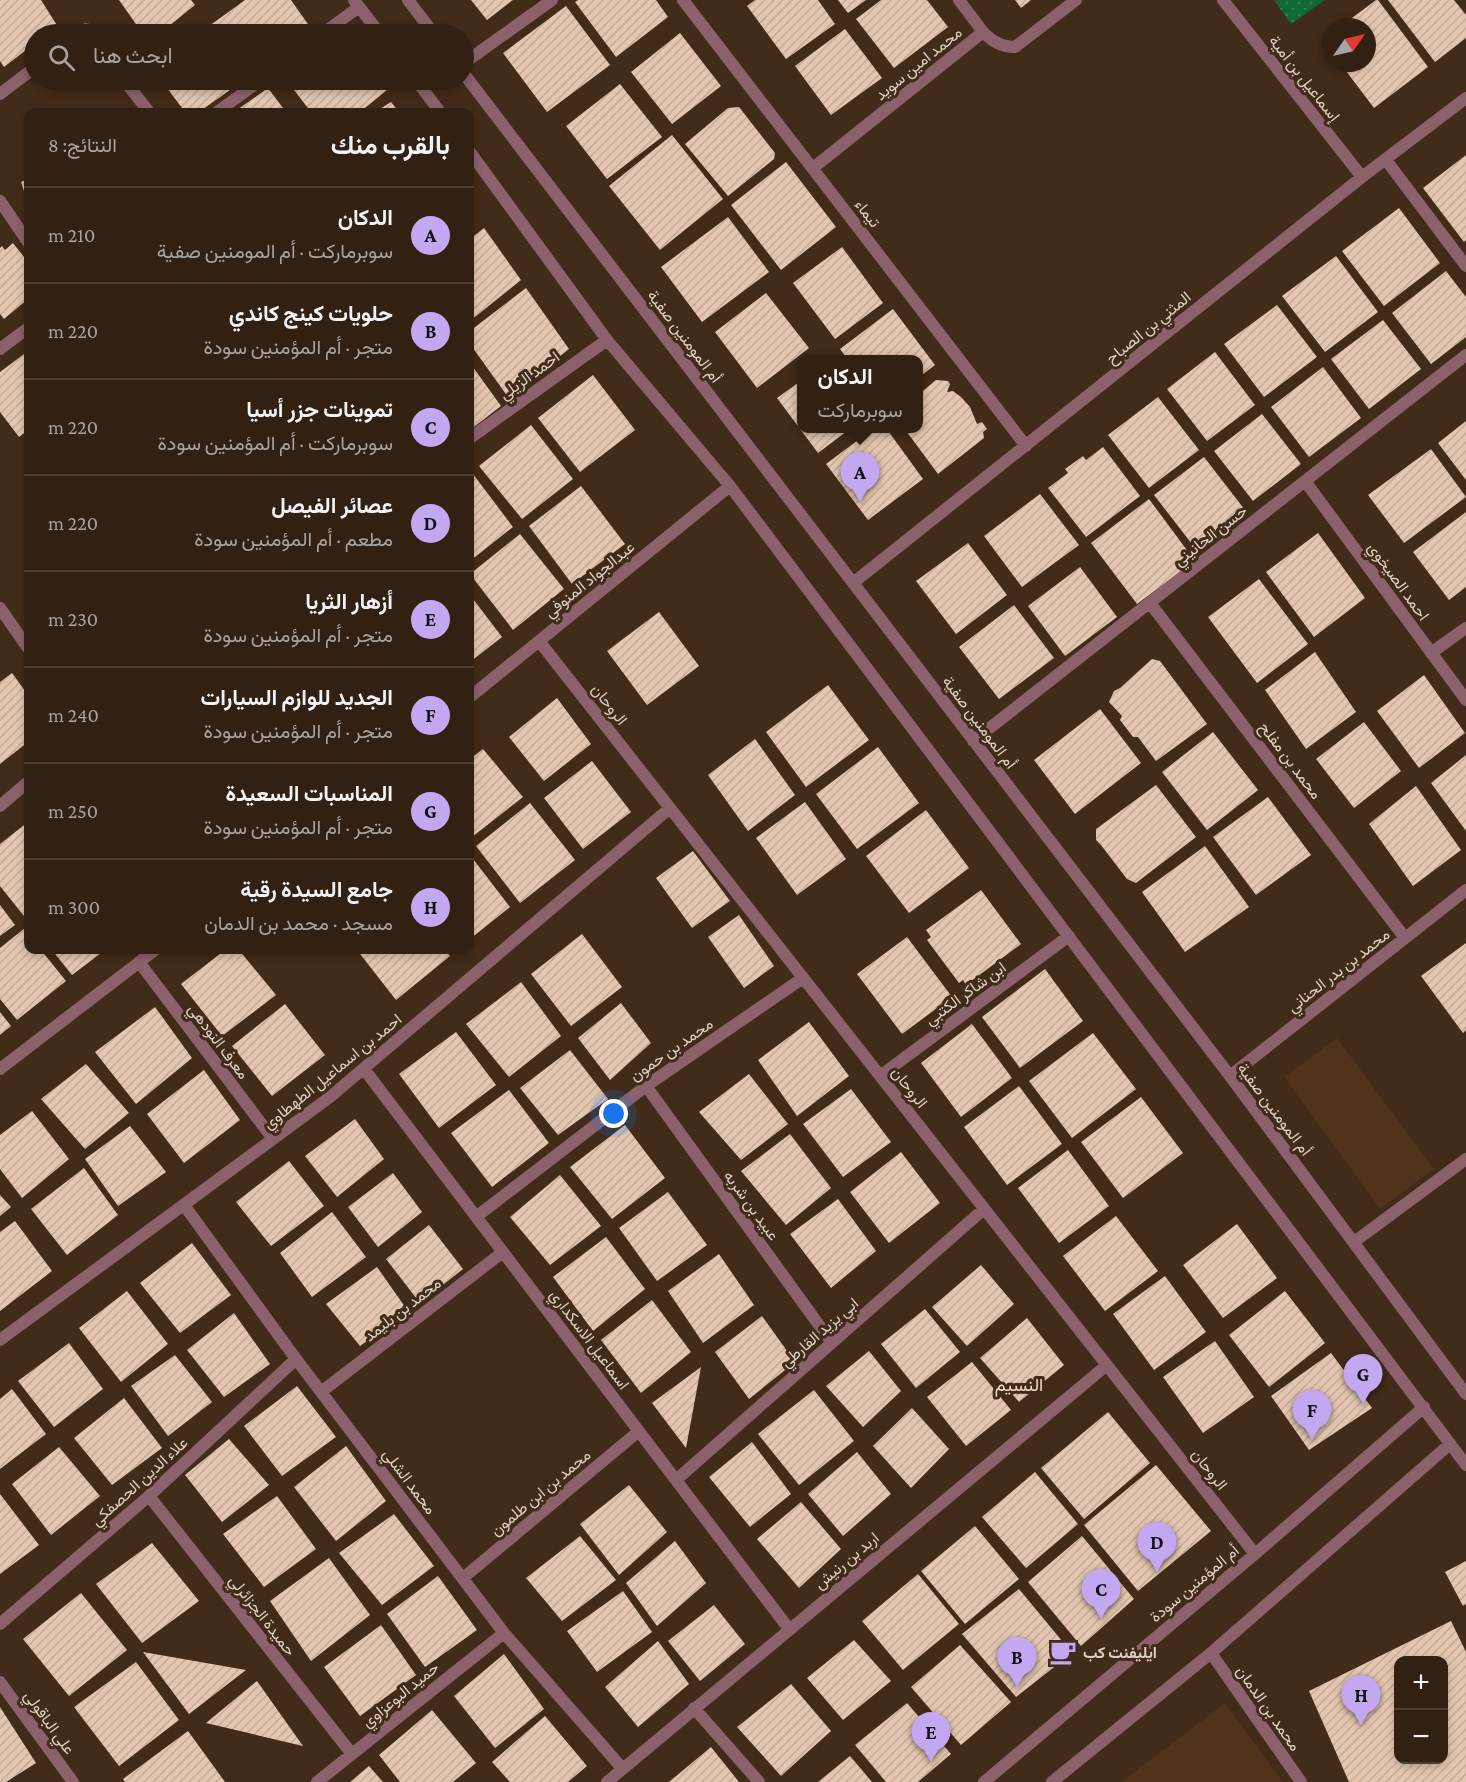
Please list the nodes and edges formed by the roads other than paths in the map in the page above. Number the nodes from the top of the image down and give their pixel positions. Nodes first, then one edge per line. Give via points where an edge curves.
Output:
1 (408, 0) edge
2 (552, 0) edge
3 (683, 0) edge
4 (959, 0) edge
5 (1076, 0) edge
6 (1223, 0) edge
7 (356, 3) edge
8 (333, 24) edge
9 (372, 24) edge
10 (426, 24) edge
11 (982, 32) junction
12 (474, 56) edge
13 (24, 76) edge
14 (474, 87) edge
15 (132, 90) edge
16 (247, 90) edge
17 (424, 90) edge
18 (0, 94) edge
19 (1466, 98) edge
20 (146, 108) edge
21 (222, 108) edge
22 (437, 108) edge
23 (474, 157) edge
24 (1386, 160) junction
25 (813, 168) junction
26 (1362, 177) junction
27 (0, 201) edge
28 (24, 236) edge
29 (1466, 266) edge
30 (24, 331) edge
31 (607, 340) junction
32 (0, 349) edge
33 (1466, 355) edge
34 (474, 435) edge
35 (1026, 446) junction
36 (1305, 481) junction
37 (729, 486) junction
38 (853, 583) junction
39 (1150, 603) junction
40 (0, 608) edge
41 (1466, 628) edge
42 (539, 640) junction
43 (24, 642) edge
44 (1431, 652) junction
45 (474, 694) edge
46 (1466, 700) edge
47 (974, 741) junction
48 (24, 785) edge
49 (0, 806) edge
50 (670, 808) junction
51 (1466, 890) edge
52 (1069, 936) junction
53 (1405, 938) junction
54 (150, 954) edge
55 (139, 962) junction
56 (803, 978) junction
57 (0, 1069) edge
58 (364, 1069) junction
59 (880, 1076) junction
60 (1230, 1076) junction
61 (646, 1086) junction
62 (273, 1139) junction
63 (1466, 1159) edge
64 (184, 1205) junction
65 (984, 1209) junction
66 (476, 1217) junction
67 (1354, 1242) junction
68 (503, 1252) junction
69 (0, 1340) edge
70 (832, 1343) junction
71 (296, 1359) junction
72 (1107, 1365) junction
73 (321, 1392) junction
74 (1466, 1394) edge
75 (1424, 1407) junction
76 (639, 1431) junction
77 (1450, 1444) junction
78 (1466, 1465) edge
79 (676, 1480) junction
80 (149, 1496) junction
81 (1255, 1554) junction
82 (463, 1578) junction
83 (0, 1623) edge
84 (789, 1629) junction
85 (504, 1633) junction
86 (1211, 1653) junction
87 (0, 1682) edge
88 (694, 1708) junction
89 (352, 1755) junction
90 (622, 1768) junction
91 (1069, 1776) edge
92 (74, 1782) edge
93 (317, 1782) edge
94 (607, 1782) edge
95 (759, 1782) edge
96 (984, 1782) edge
97 (1052, 1782) edge
98 (1301, 1782) edge

1 - 10 street
2 - 12 street
3 - 25 street, تيماء
4 - 11 street
5 - 11 street, محمد امين سويد via 1014,47 991,40
6 - 26 street, إسماعيل بن أمية
7 - 8 street
7 - 9 street
11 - 25 street, محمد امين سويد
13 - 18 street
14 - 38 street, أم المومنين صفية
15 - 20 street
16 - 21 street
17 - 22 street
19 - 24 street, المثني بن الصباح
23 - 31 street
24 - 26 street, المثني بن الصباح
24 - 29 street
25 - 35 street, تيماء
26 - 35 street, المثني بن الصباح
27 - 28 street
30 - 32 street
31 - 34 street, احمد الزيلي
31 - 37 street
33 - 36 street, حسن الحانيني
35 - 38 street, المثني بن الصباح
36 - 39 street, حسن الحانيني
36 - 44 street, احمد الصيخوي
37 - 42 street, عبدالجواد المنوفي
37 - 52 street
38 - 47 street, أم المومنين صفية
39 - 47 street, حسن الحانيني
39 - 53 street, محمد بن مفلح
40 - 43 street
41 - 44 street
42 - 45 street, عبدالجواد المنوفي
42 - 50 street, الروحان
44 - 46 street, احمد الصيخوي
47 - 60 street, أم المومنين صفية
48 - 49 street
50 - 56 street, الروحان
50 - 58 street, احمد بن اسماعيل الطهطاوي
51 - 53 street, محمد بن بدر الحناني
52 - 59 street, ابن شاكر الكتبي
52 - 75 street
53 - 60 street, محمد بن بدر الحناني
54 - 55 street
55 - 57 street
55 - 62 street, معرف النودهي
56 - 59 street, الروحان
56 - 61 street, محمد بن حمون
58 - 62 street, احمد بن اسماعيل الطهطاوي
58 - 66 street, اسماعيل الاسكداري
59 - 65 street, الروحان
60 - 67 street, أم المومنين صفية
61 - 66 street, محمد بن حمون
61 - 70 street, عبيد بن شربه
62 - 64 street, احمد بن اسماعيل الطهطاوي
63 - 67 street
64 - 69 street, احمد بن اسماعيل الطهطاوي
64 - 71 street, محمد الشلي
65 - 70 street, ابي يزيد القارطي
65 - 72 street, الروحان
66 - 68 street, اسماعيل الاسكداري
67 - 74 street, أم المومنين صفية
68 - 73 street, محمد بن بليمد
68 - 76 street, اسماعيل الاسكداري
70 - 79 street, ابي يزيد القارطي
71 - 73 street, محمد الشلي
71 - 80 street, علاء الدين الحصفكي
72 - 81 street, الروحان
72 - 84 street, اربد بن رنيش
73 - 82 street, محمد الشلي
75 - 77 street
75 - 81 street, أم المؤمنين سودة
76 - 79 street, اسماعيل الاسكداري
76 - 82 street, محمد بن ابن طلمون
77 - 78 street
77 - 86 street
79 - 84 street, اسماعيل الاسكداري
80 - 83 street, علاء الدين الحصفكي
80 - 89 street, حميدة الجزائرلي
81 - 96 street, أم المؤمنين سودة
82 - 85 street, محمد الشلي
84 - 88 street, اربد بن رنيش
85 - 89 street, حميد البوعزاوي
85 - 90 street, محمد الشلي
86 - 91 street
86 - 98 street, محمد بن الدمان
87 - 92 street, علي الباقولي
88 - 90 street, اربد بن رنيش
88 - 95 street
89 - 93 street, حميد البوعزاوي
90 - 94 street, اربد بن رنيش
91 - 97 street

